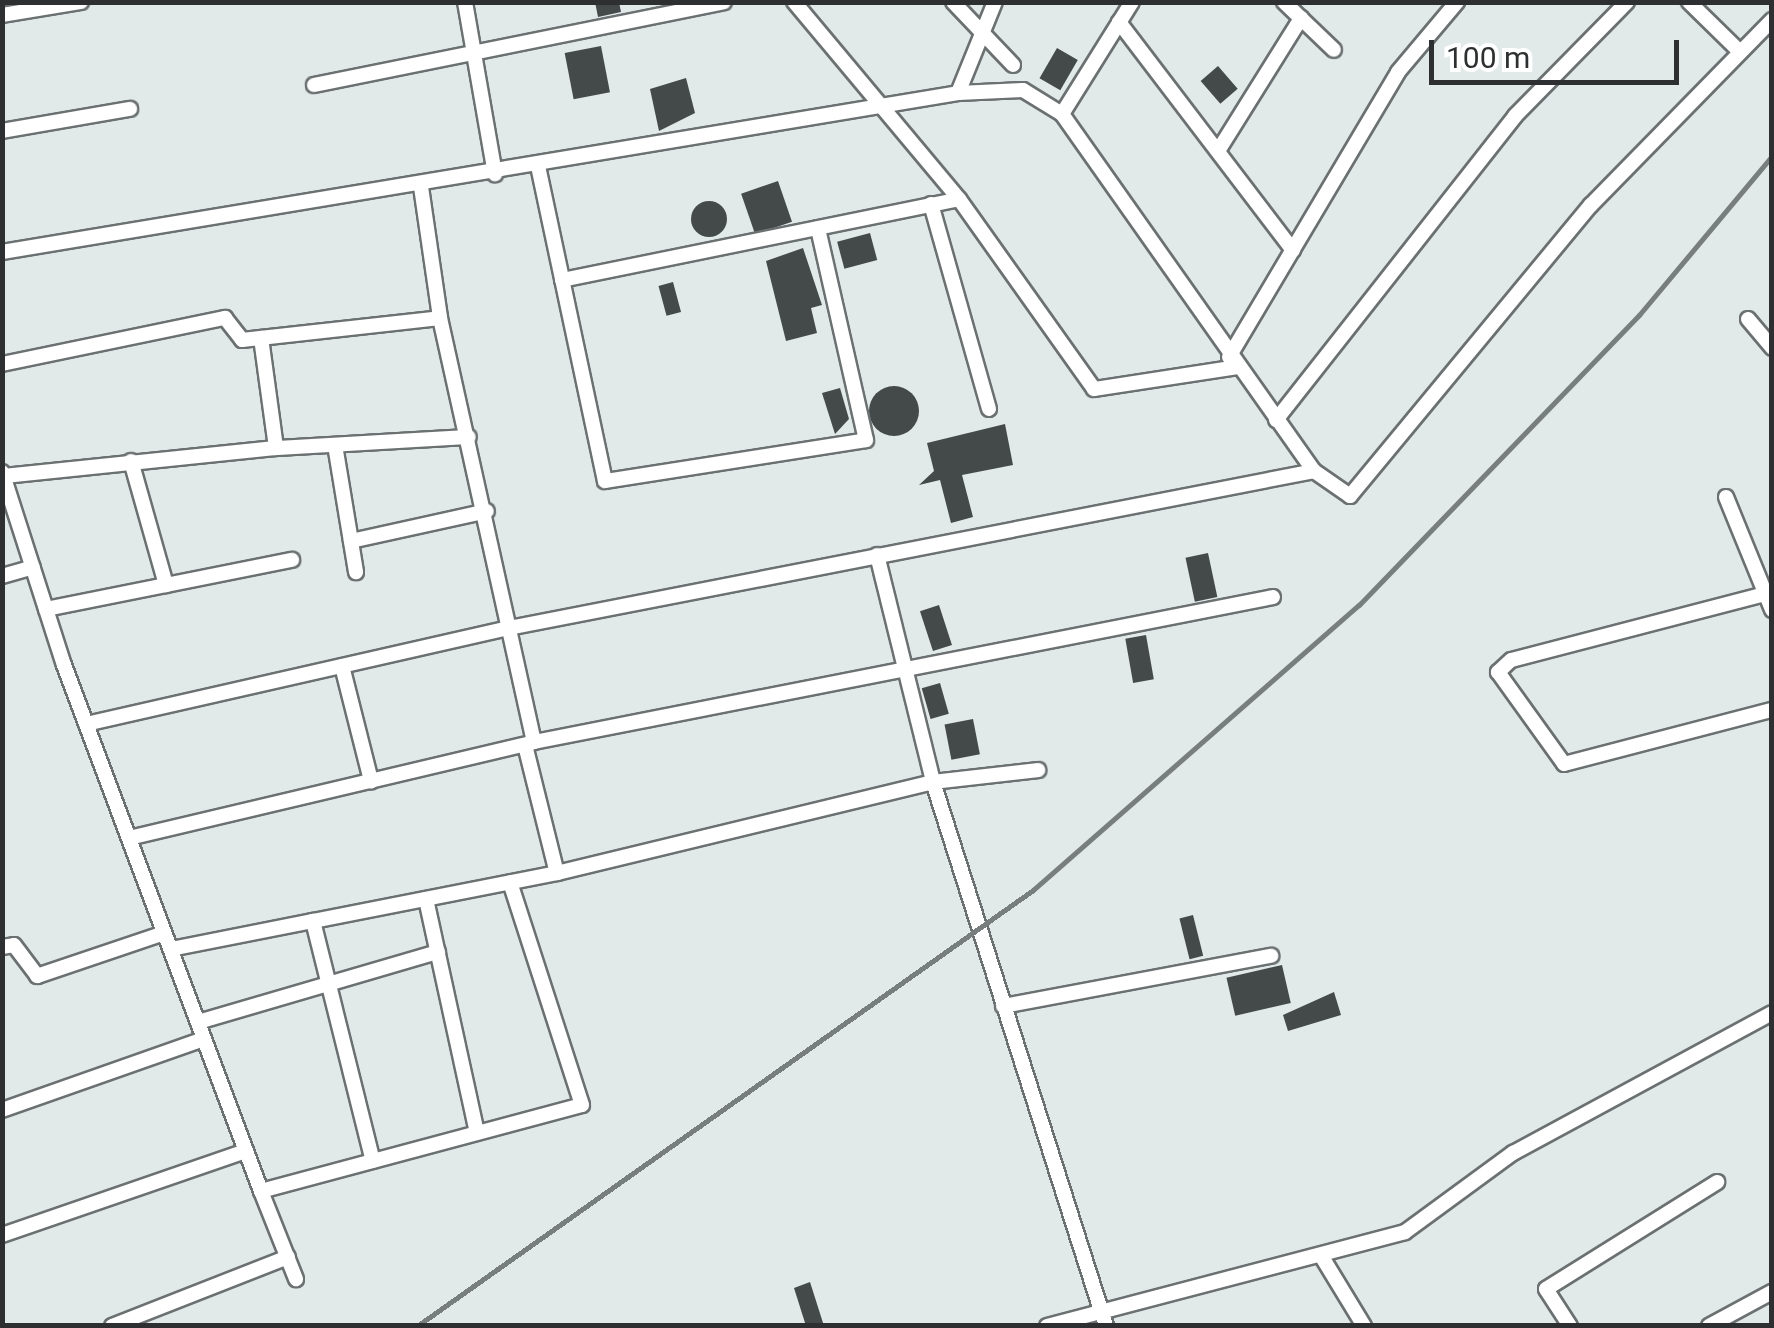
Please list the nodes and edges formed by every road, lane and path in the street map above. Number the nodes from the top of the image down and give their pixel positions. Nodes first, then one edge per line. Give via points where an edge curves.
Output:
1 (81, 2) edge
2 (465, 2) edge
3 (794, 2) edge
4 (953, 2) edge
5 (995, 2) edge
6 (1132, 2) edge
7 (1284, 2) edge
8 (1433, 2) edge
9 (1457, 2) edge
10 (1627, 2) edge
11 (1689, 2) edge
12 (721, 3) edge
13 (1445, 14) junction
14 (2, 15) edge
15 (1301, 18) junction
16 (1772, 20) edge
17 (1119, 22) junction
18 (979, 32) junction
19 (1334, 50) dead end
20 (1740, 52) junction
21 (475, 54) junction
22 (1014, 65) dead end
23 (314, 86) dead end
24 (958, 93) junction
25 (130, 108) dead end
26 (892, 111) junction
27 (1062, 114) junction
28 (2, 131) edge
29 (1218, 151) junction
30 (538, 166) junction
31 (496, 174) junction
32 (421, 186) junction
33 (959, 198) junction
34 (931, 204) junction
35 (818, 228) junction
36 (1292, 250) junction
37 (2, 252) edge
38 (562, 280) junction
39 (440, 318) junction
40 (1748, 319) dead end
41 (261, 338) junction
42 (1772, 348) edge
43 (1233, 362) junction
44 (2, 364) edge
45 (988, 409) dead end
46 (1276, 420) junction
47 (469, 438) junction
48 (336, 445) junction
49 (276, 448) junction
50 (131, 461) junction
51 (1314, 471) junction
52 (3, 474) edge
53 (1726, 498) dead end
54 (488, 511) junction
55 (351, 541) junction
56 (877, 555) junction
57 (292, 560) dead end
58 (33, 568) junction
59 (356, 572) dead end
60 (2, 576) edge
61 (166, 585) junction
62 (1765, 594) junction
63 (1273, 597) dead end
64 (46, 609) junction
65 (1772, 610) edge
66 (514, 627) junction
67 (342, 666) junction
68 (901, 668) junction
69 (1772, 710) edge
70 (86, 724) junction
71 (529, 743) junction
72 (1038, 770) dead end
73 (371, 781) junction
74 (934, 782) junction
75 (129, 838) junction
76 (557, 873) junction
77 (510, 882) junction
78 (426, 899) junction
79 (314, 921) junction
80 (164, 933) junction
81 (2, 947) edge
82 (171, 949) junction
83 (438, 952) junction
84 (1270, 956) dead end
85 (331, 983) junction
86 (1003, 1006) junction
87 (1772, 1013) edge
88 (198, 1022) junction
89 (204, 1039) junction
90 (2, 1110) edge
91 (477, 1133) junction
92 (246, 1151) junction
93 (373, 1161) junction
94 (1717, 1182) dead end
95 (261, 1191) junction
96 (2, 1235) edge
97 (288, 1257) junction
98 (1322, 1258) junction
99 (296, 1279) dead end
100 (1772, 1292) edge
101 (1104, 1319) edge
102 (112, 1326) edge
103 (1046, 1326) edge
104 (1364, 1326) edge
105 (1570, 1326) edge
106 (1709, 1326) edge

1 - 14 street
2 - 21 street
3 - 26 street
4 - 18 street
5 - 18 street
6 - 17 street
7 - 15 street
8 - 13 street
9 - 13 street
10 - 46 street via 1498,136
11 - 20 street
12 - 21 street
13 - 36 street via 1391,83
15 - 19 street
15 - 29 street
16 - 20 street
17 - 27 street
17 - 29 street
18 - 22 street
18 - 24 street
20 - 51 street via 1591,206 1364,487 1342,496
21 - 23 street
21 - 31 street
24 - 26 street
24 - 27 street via 1024,90
25 - 28 street
26 - 30 street
26 - 33 street
27 - 43 street
29 - 36 street
30 - 31 street
30 - 38 street
31 - 32 street
32 - 37 street
32 - 39 street
33 - 34 street
33 - 43 street via 1094,388
34 - 35 street
34 - 45 street
35 - 38 street
35 - 38 street via 866,440 605,481
36 - 43 street
39 - 41 street
39 - 47 street
40 - 42 street
41 - 44 street via 242,340 225,318
41 - 49 street
43 - 46 street
46 - 51 street
47 - 48 street
47 - 54 street
48 - 49 street
48 - 55 street
49 - 50 street
50 - 52 street
50 - 61 street
51 - 56 street
52 - 58 street
53 - 62 street
54 - 55 street
54 - 66 street
55 - 59 street
56 - 66 street
56 - 68 street
57 - 61 street
58 - 60 street
58 - 64 street
61 - 64 street
62 - 65 street
62 - 69 street via 1511,660 1498,672 1564,764
63 - 68 street
64 - 70 street
66 - 67 street
66 - 71 street
67 - 70 street
67 - 73 street
68 - 71 street
68 - 74 street
70 - 75 street
71 - 73 street
71 - 76 street
72 - 74 street
73 - 75 street
74 - 76 street
74 - 86 street
75 - 80 street
76 - 77 street
77 - 78 street
77 - 91 street via 582,1104
78 - 79 street
78 - 83 street
79 - 82 street
79 - 85 street
80 - 81 street via 37,976 14,945
80 - 82 street
82 - 88 street
83 - 85 street
83 - 91 street
84 - 86 street
85 - 88 street
85 - 93 street
86 - 101 street
87 - 98 street via 1513,1152 1414,1227
88 - 89 street
89 - 90 street
89 - 92 street
91 - 93 street
92 - 95 street
92 - 96 street
93 - 95 street
94 - 105 street via 1546,1289
95 - 97 street
97 - 99 street
97 - 102 street
98 - 101 street
98 - 104 street
100 - 106 street
101 - 103 street

